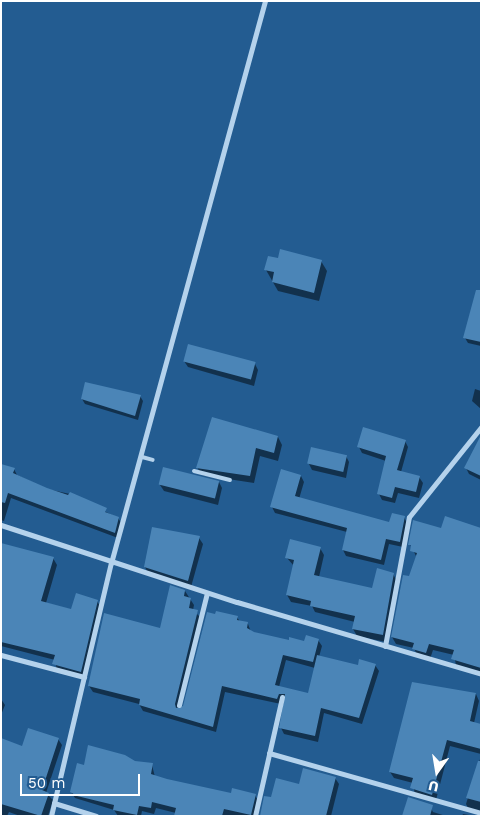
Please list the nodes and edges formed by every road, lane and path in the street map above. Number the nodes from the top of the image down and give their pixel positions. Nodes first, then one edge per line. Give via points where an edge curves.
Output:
1 (265, 1) edge
2 (481, 427) edge
3 (142, 457) junction
4 (153, 460) dead end
5 (194, 471) dead end
6 (230, 480) dead end
7 (1, 525) edge
8 (111, 563) junction
9 (207, 593) junction
10 (385, 646) junction
11 (1, 655) edge
12 (481, 674) edge
13 (84, 677) junction
14 (282, 697) dead end
15 (179, 705) dead end
16 (269, 753) junction
17 (54, 803) junction
18 (481, 813) edge
19 (50, 816) edge
20 (96, 816) edge
21 (255, 816) edge

1 - 3 street
2 - 10 street via 409,517
3 - 4 lane
3 - 8 street
5 - 6 lane
7 - 8 street
8 - 9 street
8 - 13 street
9 - 10 street
9 - 15 street
10 - 12 street
11 - 13 street
13 - 17 street
14 - 16 street
16 - 18 street
16 - 21 street
17 - 19 street
17 - 20 street

